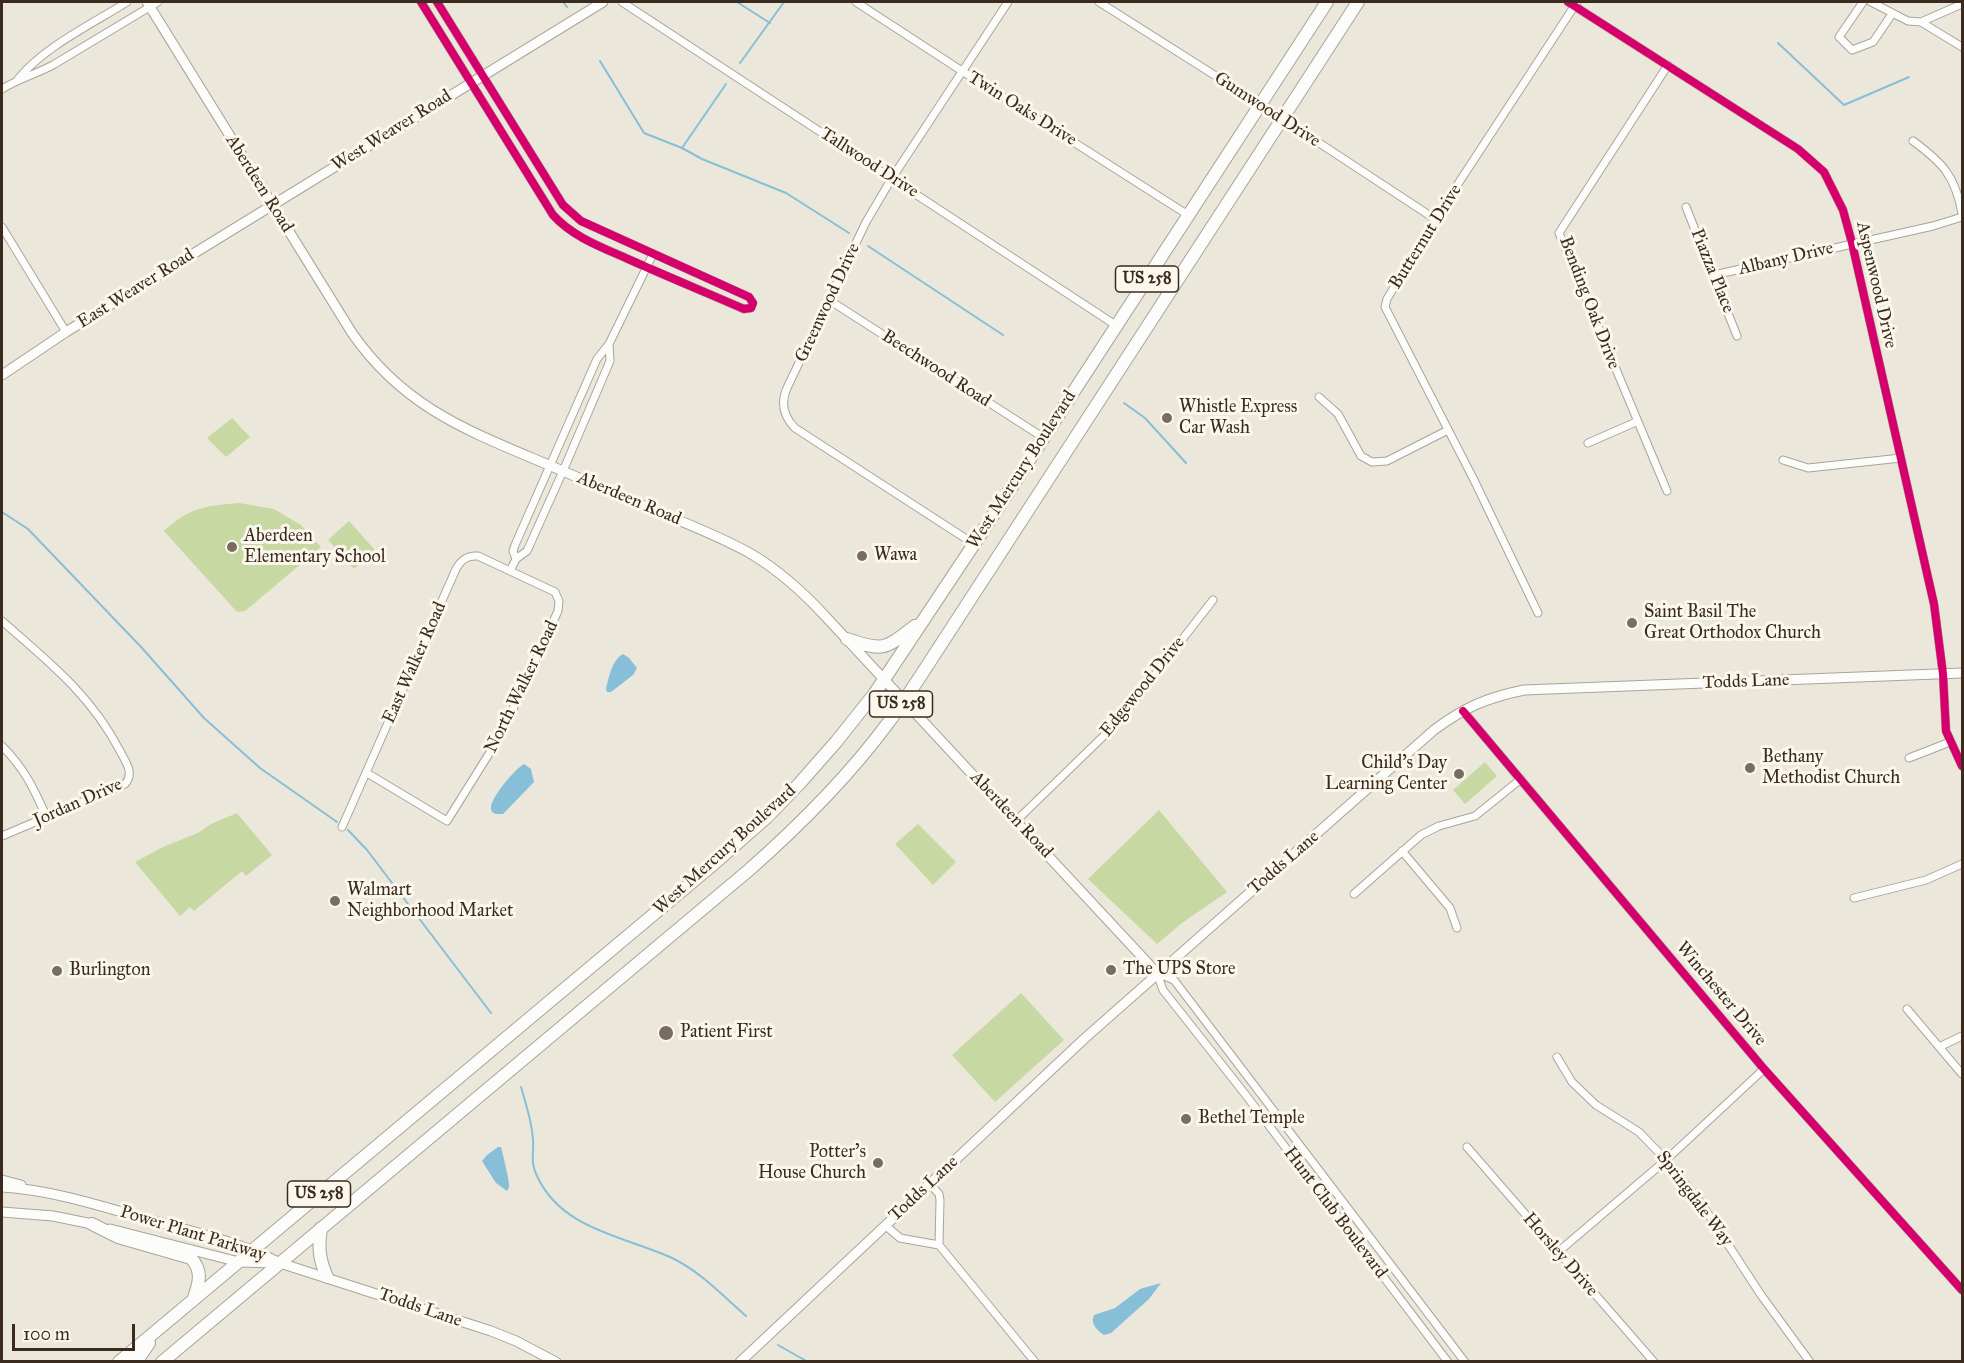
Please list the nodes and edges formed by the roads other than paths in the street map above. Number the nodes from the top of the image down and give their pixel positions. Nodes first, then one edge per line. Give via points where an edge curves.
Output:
1 (127, 2) edge
2 (421, 2) edge
3 (437, 2) edge
4 (603, 2) edge
5 (622, 2) edge
6 (856, 2) edge
7 (1008, 2) edge
8 (1099, 2) edge
9 (1327, 2) edge
10 (1358, 2) edge
11 (1863, 2) edge
12 (1871, 2) edge
13 (151, 3) edge
14 (1573, 3) edge
15 (1962, 4) edge
16 (1892, 14) junction
17 (1921, 22) junction
18 (1962, 47) edge
19 (1668, 65) junction
20 (962, 71) junction
21 (483, 75) junction
22 (18, 80) junction
23 (471, 82) junction
24 (2, 89) edge
25 (1260, 104) junction
26 (1282, 119) junction
27 (1913, 141) dead end
28 (892, 178) junction
29 (273, 205) junction
30 (1686, 207) dead end
31 (1188, 215) junction
32 (1962, 215) edge
33 (1435, 219) junction
34 (2, 227) edge
35 (1852, 243) junction
36 (653, 254) junction
37 (646, 267) junction
38 (1714, 275) junction
39 (829, 300) junction
40 (1117, 326) junction
41 (66, 332) junction
42 (1737, 336) dead end
43 (609, 344) junction
44 (2, 375) edge
45 (1319, 397) dead end
46 (1636, 423) junction
47 (1448, 429) junction
48 (1044, 438) junction
49 (1588, 443) dead end
50 (1901, 458) junction
51 (1782, 460) dead end
52 (549, 465) junction
53 (563, 471) junction
54 (1667, 491) dead end
55 (974, 544) junction
56 (516, 559) junction
57 (510, 571) junction
58 (1213, 600) dead end
59 (1538, 613) dead end
60 (923, 620) junction
61 (2, 621) edge
62 (847, 639) junction
63 (1962, 673) edge
64 (1943, 674) junction
65 (884, 679) junction
66 (904, 700) junction
67 (1463, 711) junction
68 (1950, 742) junction
69 (2, 746) edge
70 (1909, 758) dead end
71 (1962, 766) edge
72 (367, 773) junction
73 (1521, 779) junction
74 (47, 818) junction
75 (1017, 820) junction
76 (342, 827) dead end
77 (2, 836) edge
78 (1402, 851) junction
79 (1962, 864) edge
80 (1354, 894) dead end
81 (1854, 898) dead end
82 (1457, 928) dead end
83 (1157, 973) junction
84 (1907, 1009) dead end
85 (1962, 1036) edge
86 (1940, 1047) junction
87 (1557, 1057) dead end
88 (1764, 1069) junction
89 (1962, 1074) edge
90 (1467, 1148) dead end
91 (1666, 1160) junction
92 (2, 1180) edge
93 (930, 1184) junction
94 (2, 1187) edge
95 (41, 1191) junction
96 (2, 1212) edge
97 (92, 1224) junction
98 (885, 1225) junction
99 (321, 1228) junction
100 (939, 1245) junction
101 (254, 1249) junction
102 (1558, 1252) junction
103 (239, 1262) junction
104 (280, 1263) junction
105 (327, 1277) junction
106 (1962, 1290) edge
107 (194, 1299) junction
108 (158, 1329) junction
109 (119, 1362) edge
110 (136, 1362) edge
111 (162, 1362) edge
112 (556, 1362) edge
113 (740, 1362) edge
114 (1035, 1362) edge
115 (1448, 1362) edge
116 (1465, 1362) edge
117 (1654, 1362) edge
118 (1810, 1362) edge

1 - 22 street via 46,53
2 - 23 street
3 - 21 street
4 - 21 main road, West Weaver Road
5 - 28 street, Tallwood Drive
6 - 20 street, Twin Oaks Drive
7 - 20 street, Greenwood Drive
8 - 25 street, Gumwood Drive
9 - 25 highway, West Mercury Boulevard / US 258
10 - 26 highway, West Mercury Boulevard / US 258
11 - 16 street via 1839,37 1852,50 1873,42
12 - 16 street
13 - 22 street via 36,75
13 - 29 main road, Aberdeen Road
14 - 19 street, Aspenwood Drive
14 - 33 street, Butternut Drive
15 - 17 street
16 - 17 street
17 - 18 street
19 - 35 street, Aspenwood Drive via 1798,149 1824,172 1843,210
19 - 46 street, Bending Oak Drive via 1559,233
20 - 28 street, Greenwood Drive
20 - 31 street, Twin Oaks Drive
21 - 23 main road, West Weaver Road
21 - 36 street via 572,215
22 - 24 street
23 - 29 main road, West Weaver Road
23 - 37 street via 563,226
25 - 26 street, Gumwood Drive
25 - 31 highway, West Mercury Boulevard / US 258
26 - 33 street, Gumwood Drive
26 - 66 highway, West Mercury Boulevard / US 258
27 - 32 street via 1936,158 1950,175
28 - 39 street, Greenwood Drive
28 - 40 street, Tallwood Drive
29 - 41 main road, East Weaver Road
29 - 52 main road, Aberdeen Road via 352,333 390,378 450,422
30 - 38 street, Piazza Place
31 - 40 highway, West Mercury Boulevard / US 258
32 - 35 street, Albany Drive via 1933,226
33 - 47 street, Butternut Drive via 1385,307
34 - 41 street
35 - 38 street, Albany Drive
35 - 50 street, Aspenwood Drive
36 - 37 street
36 - 37 street via 749,297 752,306 744,309
37 - 43 street
38 - 42 street, Piazza Place
39 - 48 street, Beechwood Road
39 - 55 street, Greenwood Drive via 784,394 787,418 800,432
40 - 48 highway, West Mercury Boulevard / US 258
41 - 44 main road, East Weaver Road
43 - 52 street via 597,359
43 - 53 street via 610,361
45 - 47 street via 1338,414 1361,456 1372,462 1387,461
46 - 49 street
46 - 54 street, Bending Oak Drive
47 - 59 street, Butternut Drive
48 - 55 highway, West Mercury Boulevard / US 258
50 - 51 street via 1808,468
50 - 64 street, Aspenwood Drive via 1934,604
52 - 53 main road, Aberdeen Road
52 - 56 street via 514,544
53 - 56 street via 527,550
53 - 62 main road, Aberdeen Road via 712,534 753,556 797,588
55 - 60 highway, West Mercury Boulevard / US 258
56 - 57 street
57 - 72 street, East Walker Road via 475,556 460,563
57 - 72 street, North Walker Road via 553,590 559,597 558,608 502,733 447,821
58 - 75 street, Edgewood Drive via 1116,723
60 - 62 highway via 883,647
60 - 65 highway, West Mercury Boulevard / US 258
61 - 74 street, Jordan Drive via 86,698 130,772 125,784
62 - 65 main road, Aberdeen Road
63 - 64 main road, Todds Lane
64 - 67 main road, Todds Lane via 1524,690 1485,700
64 - 68 street, Aspenwood Drive
65 - 66 main road, Aberdeen Road
65 - 101 highway, West Mercury Boulevard / US 258 via 818,763 731,850
66 - 75 main road, Aberdeen Road
66 - 99 highway, West Mercury Boulevard / US 258 via 842,778 775,847
67 - 73 street, Winchester Drive
67 - 83 main road, Todds Lane via 1434,730
68 - 70 street
68 - 71 street, Aspenwood Drive
69 - 74 street via 29,778
72 - 76 street, East Walker Road
73 - 78 street via 1475,816 1430,829
73 - 88 street, Winchester Drive
74 - 77 street, Jordan Drive
75 - 83 main road, Aberdeen Road
78 - 80 street
78 - 82 street via 1450,908
79 - 81 street via 1926,880
83 - 93 main road, Todds Lane
83 - 115 street, Hunt Club Boulevard via 1163,990
83 - 116 street, Hunt Club Boulevard via 1174,980
84 - 86 street
85 - 86 street
86 - 89 street
87 - 91 street, Springdale Way via 1572,1082 1596,1105 1640,1132
88 - 91 street
88 - 106 street, Winchester Drive
90 - 102 street, Horsley Drive
91 - 102 street
91 - 118 street, Springdale Way via 1701,1203
92 - 95 main road
93 - 98 main road, Todds Lane
93 - 100 street via 940,1200
94 - 95 main road, Power Plant Parkway
95 - 101 main road, Power Plant Parkway
96 - 97 main road, Power Plant Parkway
97 - 103 main road, Power Plant Parkway
97 - 107 highway via 118,1237 191,1258 200,1274
98 - 100 street via 900,1238
98 - 113 main road, Todds Lane
99 - 104 highway, West Mercury Boulevard / US 258
99 - 105 highway via 318,1246
100 - 114 street
101 - 103 highway, West Mercury Boulevard / US 258
101 - 104 main road, Power Plant Parkway
102 - 117 street, Horsley Drive
103 - 104 main road, Power Plant Parkway
103 - 107 highway, West Mercury Boulevard / US 258
104 - 105 main road, Todds Lane
104 - 111 highway, West Mercury Boulevard / US 258
105 - 112 main road, Todds Lane via 490,1331
107 - 108 highway, West Mercury Boulevard / US 258
108 - 109 highway, West Mercury Boulevard / US 258
108 - 110 highway

